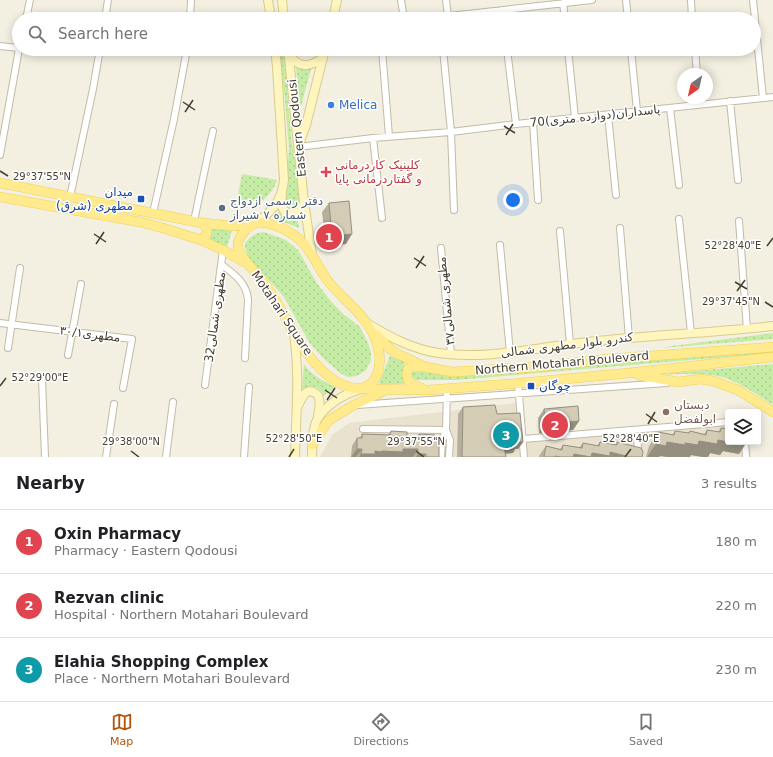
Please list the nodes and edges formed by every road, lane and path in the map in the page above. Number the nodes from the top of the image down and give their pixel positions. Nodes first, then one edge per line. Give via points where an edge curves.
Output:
1 (30, 0) edge
2 (108, 0) edge
3 (190, 0) edge
4 (268, 0) edge
5 (282, 0) edge
6 (337, 0) edge
7 (401, 0) edge
8 (446, 0) edge
9 (526, 0) edge
10 (592, 0) edge
11 (626, 0) edge
12 (691, 0) edge
13 (753, 0) edge
14 (563, 3) junction
15 (527, 8) junction
16 (502, 10) joint
17 (27, 12) edge
18 (107, 12) edge
19 (190, 12) edge
20 (270, 12) edge
21 (283, 12) edge
22 (334, 12) edge
23 (403, 12) edge
24 (448, 12) edge
25 (484, 12) edge
26 (564, 12) edge
27 (627, 12) edge
28 (692, 12) edge
29 (754, 12) edge
30 (0, 46) edge
31 (12, 48) edge
32 (18, 56) edge
33 (99, 56) edge
34 (186, 56) edge
35 (276, 56) edge
36 (289, 56) edge
37 (291, 56) edge
38 (383, 56) edge
39 (444, 56) edge
40 (508, 56) edge
41 (569, 56) edge
42 (632, 56) edge
43 (696, 56) edge
44 (759, 56) edge
45 (323, 58) joint
46 (697, 68) edge
47 (773, 97) edge
48 (763, 98) junction
49 (713, 101) edge
50 (730, 101) junction
51 (687, 104) edge
52 (670, 108) junction
53 (637, 111) junction
54 (608, 115) junction
55 (576, 118) junction
56 (533, 122) junction
57 (516, 124) junction
58 (213, 131) dead end
59 (451, 132) junction
60 (389, 136) junction
61 (373, 138) junction
62 (298, 147) junction
63 (0, 156) edge
64 (738, 180) dead end
65 (0, 183) edge
66 (679, 184) dead end
67 (282, 194) junction
68 (616, 195) dead end
69 (0, 197) edge
70 (70, 197) junction
71 (538, 200) dead end
72 (304, 202) junction
73 (454, 210) dead end
74 (153, 213) junction
75 (382, 218) dead end
76 (679, 219) dead end
77 (739, 221) dead end
78 (198, 222) junction
79 (255, 223) junction
80 (620, 228) dead end
81 (560, 231) dead end
82 (201, 240) junction
83 (500, 245) dead end
84 (441, 248) dead end
85 (223, 250) junction
86 (312, 255) junction
87 (222, 265) junction
88 (251, 266) junction
89 (20, 268) dead end
90 (81, 284) dead end
91 (0, 323) edge
92 (12, 324) junction
93 (368, 324) junction
94 (773, 326) edge
95 (748, 329) junction
96 (72, 332) junction
97 (294, 332) junction
98 (691, 333) junction
99 (629, 338) junction
100 (570, 344) junction
101 (773, 347) edge
102 (8, 348) dead end
103 (510, 352) junction
104 (451, 354) junction
105 (68, 355) dead end
106 (773, 357) edge
107 (245, 358) dead end
108 (425, 367) junction
109 (629, 373) junction
110 (42, 379) dead end
111 (678, 382) junction
112 (518, 383) junction
113 (205, 385) dead end
114 (249, 387) dead end
115 (123, 388) dead end
116 (447, 388) junction
117 (361, 389) junction
118 (388, 389) junction
119 (429, 390) junction
120 (519, 393) junction
121 (447, 399) junction
122 (173, 402) dead end
123 (114, 404) dead end
124 (352, 406) junction
125 (296, 411) junction
126 (773, 412) edge
127 (318, 419) junction
128 (725, 422) edge
129 (363, 429) dead end
130 (446, 430) junction
131 (636, 430) junction
132 (523, 439) junction
133 (312, 445) junction
134 (745, 445) edge
135 (45, 457) edge
136 (106, 457) edge
137 (166, 457) edge
138 (244, 457) edge
139 (295, 457) edge
140 (312, 457) edge
141 (441, 457) edge
142 (448, 457) edge
143 (524, 457) edge
144 (639, 457) edge
145 (746, 457) edge

1 - 17 street
2 - 18 street
3 - 19 street
4 - 20 main road
5 - 21 main road
6 - 22 main road
7 - 23 street
8 - 24 street
9 - 15 street
10 - 14 street
11 - 27 street
12 - 28 street
13 - 29 street
14 - 15 street
14 - 26 street
15 - 16 street
16 - 25 street
30 - 31 street
32 - 63 street
33 - 70 street
34 - 74 street
35 - 67 main road, Eastern Qodousi via 284,168
36 - 62 main road, Eastern Qodousi
37 - 45 main road via 294,61 308,66
38 - 60 street
39 - 59 street
40 - 57 street
41 - 55 street
42 - 53 street
43 - 46 street
44 - 48 street
45 - 62 main road
47 - 48 street, 70پاسداران(دوازده متری)
48 - 50 street, 70پاسداران(دوازده متری)
49 - 50 street, 70پاسداران(دوازده متری)
50 - 64 street
51 - 52 street, 70پاسداران(دوازده متری)
52 - 53 street, 70پاسداران(دوازده متری)
52 - 66 street
53 - 54 street, 70پاسداران(دوازده متری)
54 - 55 street, 70پاسداران(دوازده متری)
54 - 68 street
55 - 56 street, 70پاسداران(دوازده متری)
56 - 57 street, 70پاسداران(دوازده متری)
56 - 71 street
57 - 59 street, 70پاسداران(دوازده متری)
58 - 78 street
59 - 60 street, 70پاسداران(دوازده متری)
59 - 73 street
60 - 61 street, 70پاسداران(دوازده متری)
61 - 62 street, 70پاسداران(دوازده متری)
61 - 75 street
62 - 72 main road, Eastern Qodousi
65 - 70 main road
67 - 72 main road via 285,212 292,214 301,211
67 - 79 main road, Eastern Qodousi via 266,216
69 - 82 main road via 140,222
70 - 74 main road
72 - 86 main road, Eastern Qodousi
74 - 78 main road
76 - 98 street
77 - 95 street
78 - 79 main road via 234,226
78 - 82 main road via 206,226 208,232
79 - 86 main road via 275,225 286,230 303,243
79 - 88 main road, Motahari Square via 238,241 241,256
80 - 99 street
81 - 100 street
82 - 85 main road
83 - 103 street
84 - 104 street, مطهرى شمالى۳۷
85 - 87 street, 32مطهرى شمالى
85 - 88 main road
86 - 93 main road via 327,280
87 - 107 street via 236,276 247,292
87 - 113 street, 32مطهرى شمالى
88 - 97 main road, Motahari Square via 274,297
89 - 92 street
90 - 96 street
91 - 92 street, مطهری۳۰/۱
92 - 96 street, مطهری۳۰/۱
92 - 102 street
93 - 104 main road, کندرو بلوار مطهری شمالی via 403,343 436,353
93 - 108 main road, Northern Motahari Boulevard via 391,350
93 - 117 main road via 380,350 381,364 374,380
94 - 95 main road, کندرو بلوار مطهری شمالی
95 - 98 main road, کندرو بلوار مطهری شمالی
96 - 105 street
96 - 115 street, مطهری۳۰/۱ via 132,339
97 - 117 main road, Motahari Square via 324,371 344,385
97 - 125 main road via 298,366
98 - 99 main road, کندرو بلوار مطهری شمالی
99 - 100 main road, کندرو بلوار مطهری شمالی
100 - 103 main road, کندرو بلوار مطهری شمالی
101 - 108 main road, Northern Motahari Boulevard via 479,371 452,372
103 - 104 main road, کندرو بلوار مطهری شمالی via 474,356
106 - 109 main road, Northern Motahari Boulevard
108 - 119 main road via 412,367 408,369 407,376 415,386
109 - 111 main road
109 - 112 main road, Northern Motahari Boulevard
110 - 135 street
111 - 120 street
111 - 126 main road via 701,379 725,384 753,398
112 - 116 main road, Northern Motahari Boulevard
112 - 120 street
114 - 138 street
116 - 119 main road, Northern Motahari Boulevard
116 - 121 street
117 - 118 main road, Northern Motahari Boulevard
117 - 127 main road via 338,398
118 - 119 main road, Northern Motahari Boulevard
118 - 124 main road
120 - 121 street
120 - 132 street
121 - 124 street
121 - 130 street
122 - 137 street
123 - 136 street
124 - 133 main road via 328,421
125 - 127 main road via 305,393 313,392 320,400
125 - 139 main road
127 - 133 main road
128 - 131 street
129 - 130 street
130 - 141 street via 442,440
130 - 142 street via 450,440
131 - 132 street
131 - 144 street
132 - 143 street
133 - 140 main road
134 - 145 street

